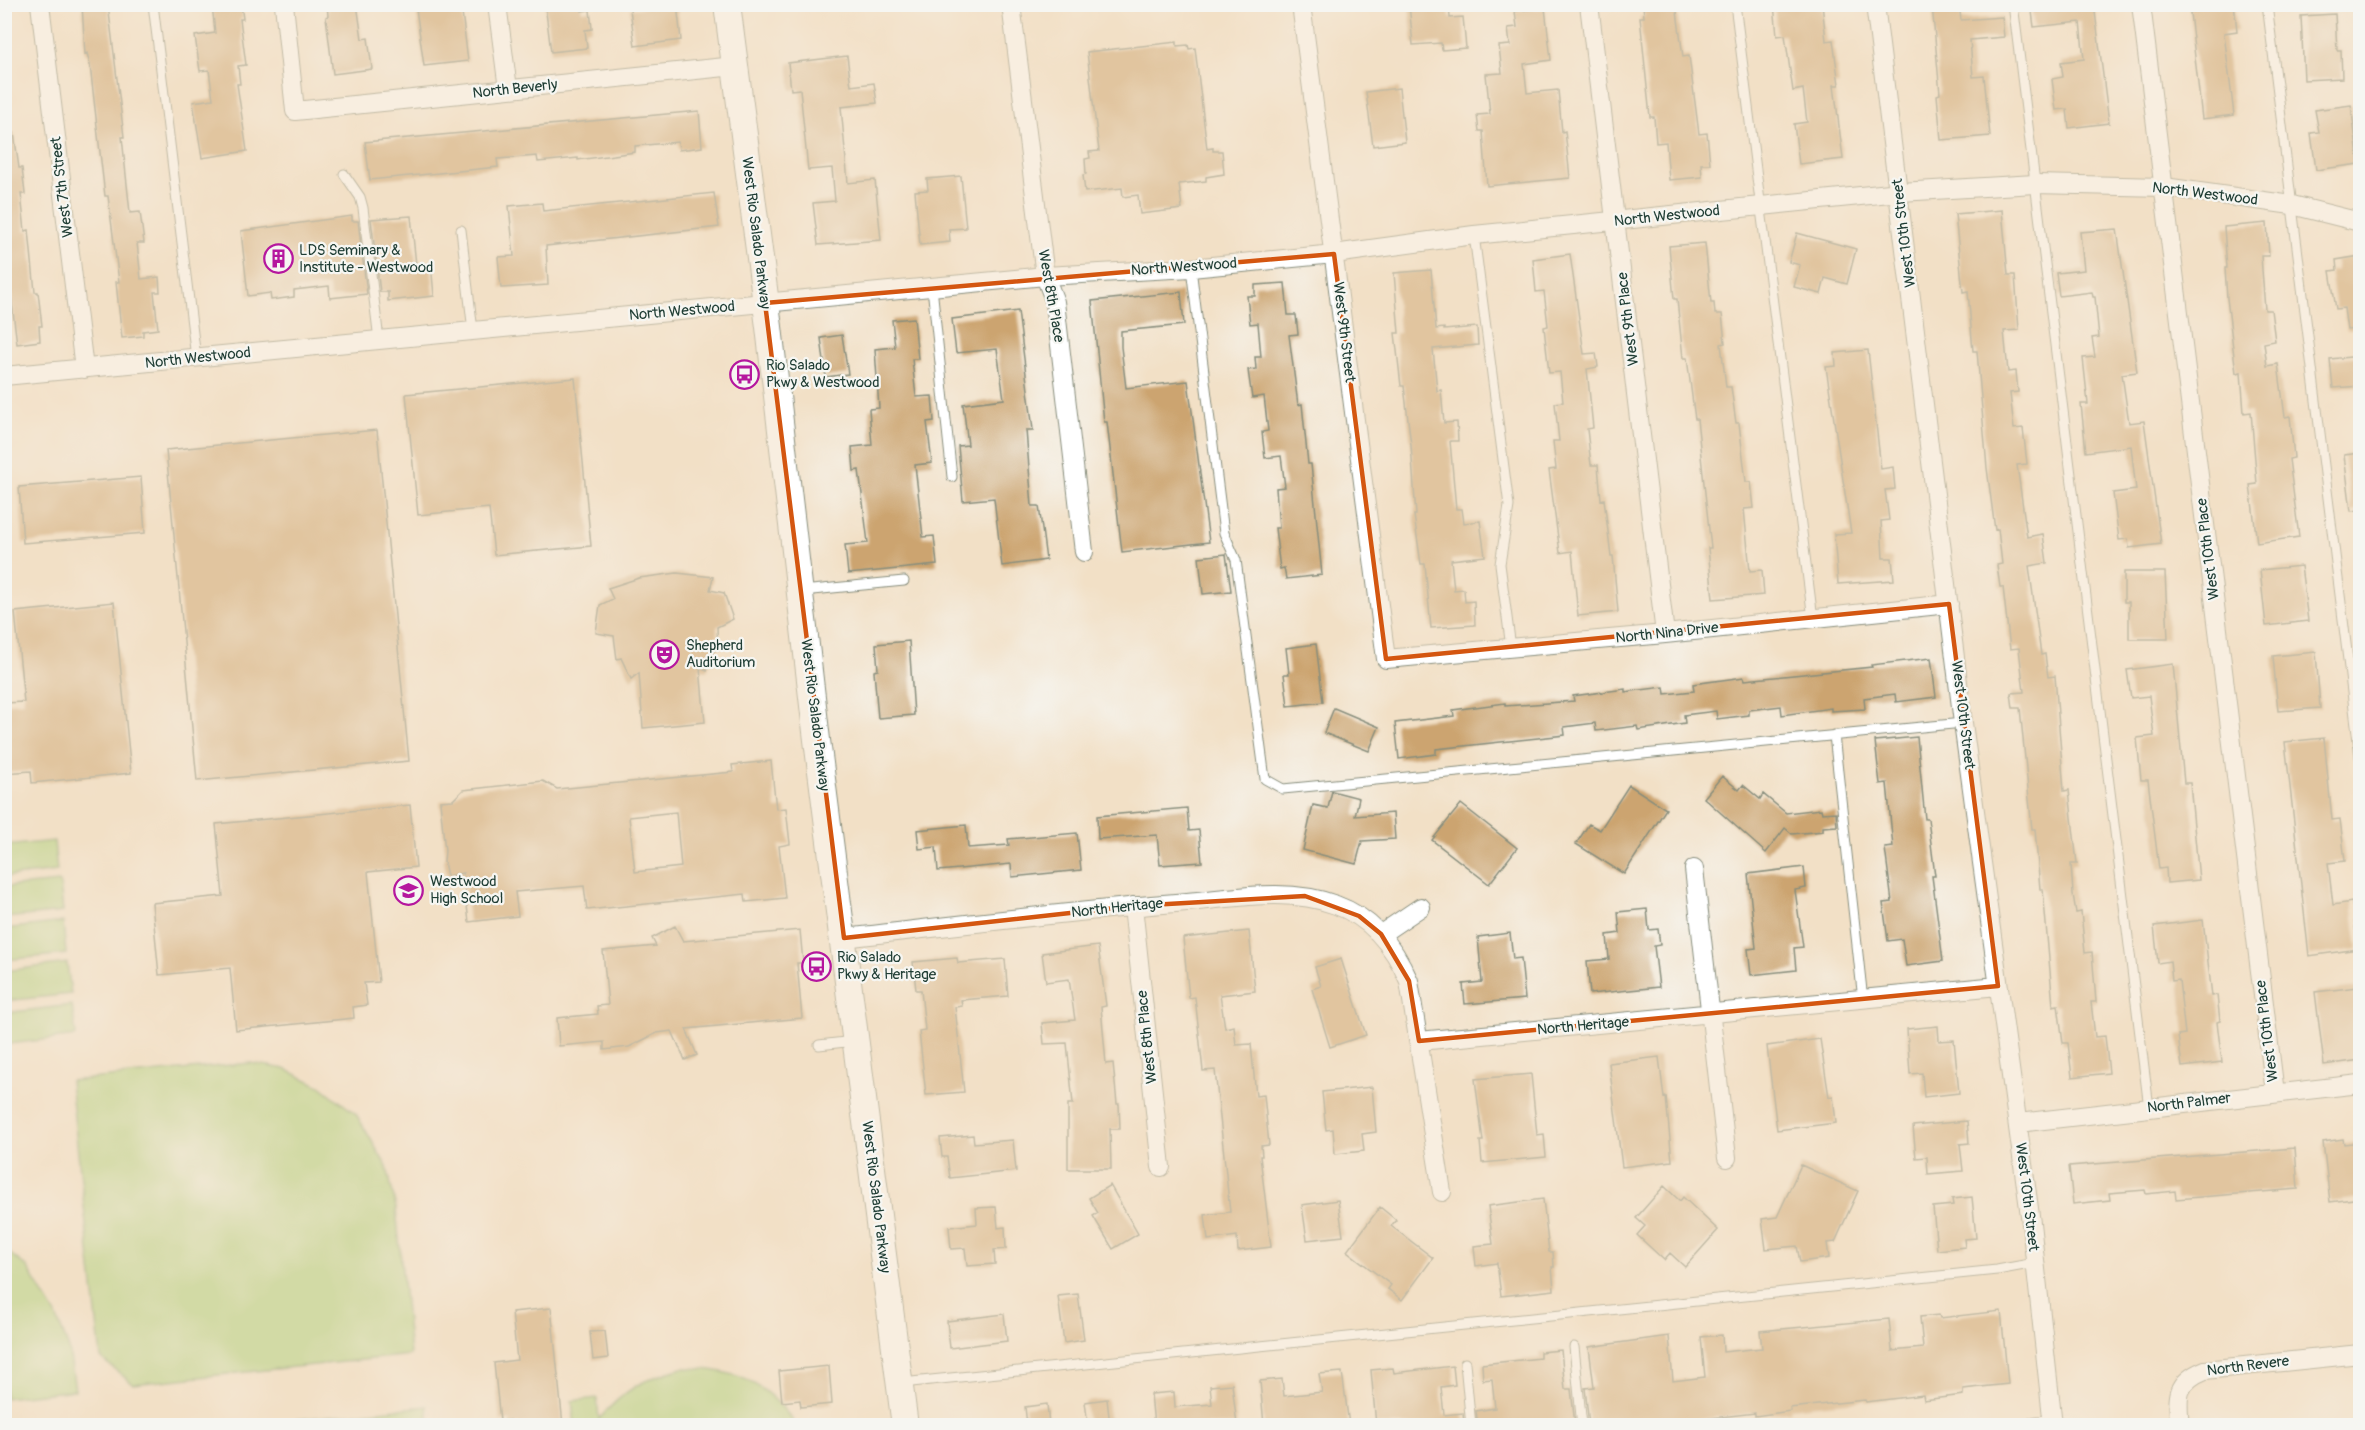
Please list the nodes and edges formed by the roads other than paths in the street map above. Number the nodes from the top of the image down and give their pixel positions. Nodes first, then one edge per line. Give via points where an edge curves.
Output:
1 (40, 4) edge
2 (153, 4) edge
3 (284, 4) edge
4 (497, 4) edge
5 (727, 4) edge
6 (1011, 4) edge
7 (1301, 4) edge
8 (1589, 4) edge
9 (1735, 4) edge
10 (1875, 4) edge
11 (2013, 4) edge
12 (2140, 4) edge
13 (2267, 4) edge
14 (735, 66) junction
15 (507, 89) junction
16 (344, 174) dead end
17 (2035, 184) junction
18 (2164, 187) junction
19 (1899, 192) junction
20 (2292, 206) junction
21 (1761, 207) junction
22 (1617, 222) junction
23 (2361, 222) edge
24 (461, 230) dead end
25 (1474, 235) junction
26 (1334, 254) junction
27 (1191, 268) junction
28 (1045, 276) junction
29 (932, 287) junction
30 (765, 303) junction
31 (473, 331) junction
32 (379, 340) junction
33 (196, 358) junction
34 (84, 369) junction
35 (4, 376) edge
36 (952, 477) dead end
37 (1084, 552) dead end
38 (904, 581) dead end
39 (800, 591) junction
40 (1948, 604) junction
41 (1813, 619) junction
42 (1665, 634) junction
43 (1511, 648) junction
44 (1386, 659) joint
45 (1964, 723) junction
46 (1834, 735) junction
47 (2361, 757) edge
48 (1694, 869) dead end
49 (1134, 906) junction
50 (1421, 907) dead end
51 (1381, 934) junction
52 (844, 938) junction
53 (1998, 986) junction
54 (1863, 1000) junction
55 (1712, 1014) junction
56 (857, 1041) junction
57 (1419, 1041) junction
58 (819, 1045) dead end
59 (2361, 1084) edge
60 (2275, 1093) junction
61 (2149, 1108) junction
62 (2018, 1123) junction
63 (1727, 1158) dead end
64 (1161, 1167) dead end
65 (1442, 1192) dead end
66 (2035, 1263) junction
67 (1574, 1347) dead end
68 (2361, 1354) edge
69 (1466, 1363) dead end
70 (900, 1384) junction
71 (905, 1425) edge
72 (1471, 1425) edge
73 (1582, 1425) edge
74 (2034, 1425) edge
75 (2053, 1425) edge
76 (2180, 1425) edge

1 - 34 street, West 7th Street
2 - 33 lane
3 - 15 street, North Beverly via 296,111
4 - 15 street
5 - 14 main road, West Rio Salado Parkway
6 - 28 street, West 8th Place
7 - 26 street, West 9th Street
8 - 22 street, West 9th Place
9 - 21 lane
10 - 19 street, West 10th Street
11 - 17 lane
12 - 18 street, West 10th Place
13 - 20 lane
14 - 15 street, North Beverly
14 - 30 main road, West Rio Salado Parkway
16 - 32 lane via 363,208
17 - 18 street, North Westwood
17 - 19 street, North Westwood
17 - 61 lane
18 - 20 street, North Westwood
18 - 60 street, West 10th Place
19 - 21 street, North Westwood
19 - 40 street, West 10th Street
20 - 23 street, North Westwood
20 - 47 lane
21 - 22 street, North Westwood
21 - 41 lane
22 - 25 street, North Westwood
22 - 42 street, West 9th Place
24 - 31 lane
25 - 26 street, North Westwood
25 - 43 lane via 1509,506 1500,564
26 - 27 street, North Westwood
26 - 44 street, West 9th Street
27 - 28 street, North Westwood
27 - 46 lane via 1224,533 1236,560 1265,779 1283,789
28 - 29 street, North Westwood
28 - 37 street, West 8th Place via 1055,302
29 - 30 street, North Westwood
29 - 36 lane
30 - 31 street, North Westwood
30 - 39 main road, West Rio Salado Parkway
31 - 32 street, North Westwood
32 - 33 street, North Westwood
33 - 34 street, North Westwood
34 - 35 street, North Westwood
38 - 39 lane
39 - 52 main road, West Rio Salado Parkway
40 - 41 street, North Nina Drive
40 - 45 street, West 10th Street
41 - 42 street, North Nina Drive
42 - 43 street, North Nina Drive
43 - 44 street, North Nina Drive
45 - 46 lane
45 - 53 street, West 10th Street
46 - 54 lane
48 - 55 street
49 - 51 street, North Heritage via 1305,896 1335,904 1359,916
49 - 52 street, North Heritage
49 - 64 street, West 8th Place
50 - 51 street
51 - 57 street, North Heritage via 1409,981
52 - 56 main road, West Rio Salado Parkway
53 - 54 street, North Heritage
53 - 62 street, West 10th Street
54 - 55 street, North Heritage
55 - 57 street, North Heritage
55 - 63 street
56 - 58 lane
56 - 70 main road, West Rio Salado Parkway
57 - 65 street, North Heritage
59 - 60 street, North Palmer
60 - 61 street, North Palmer
61 - 62 street, North Palmer
62 - 66 street, West 10th Street
66 - 70 lane
66 - 75 street, West 10th Street
67 - 73 lane
68 - 76 street, North Revere via 2205,1370 2190,1376 2181,1387
69 - 72 lane
70 - 71 main road, West Rio Salado Parkway
74 - 75 street

